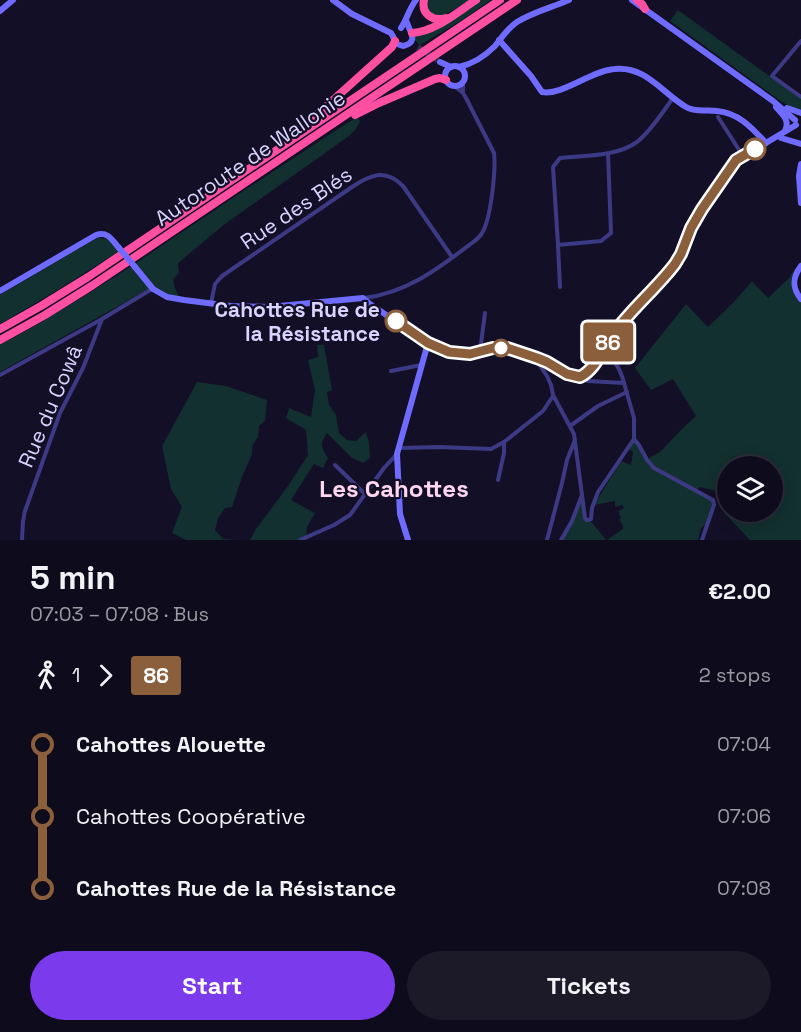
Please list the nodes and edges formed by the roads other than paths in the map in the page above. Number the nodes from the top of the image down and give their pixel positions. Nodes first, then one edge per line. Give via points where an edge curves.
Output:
1 (13, 0) edge
2 (335, 0) edge
3 (416, 0) edge
4 (424, 0) edge
5 (476, 0) edge
6 (500, 0) edge
7 (517, 0) edge
8 (569, 0) edge
9 (634, 0) edge
10 (645, 9) joint
11 (0, 11) edge
12 (452, 16) junction
13 (406, 20) junction
14 (396, 34) junction
15 (410, 36) junction
16 (499, 40) junction
17 (801, 41) edge
18 (468, 65) junction
19 (459, 67) junction
20 (446, 71) junction
21 (464, 77) junction
22 (464, 93) junction
23 (801, 97) edge
24 (673, 98) junction
25 (773, 100) junction
26 (801, 113) edge
27 (718, 117) dead end
28 (340, 119) junction
29 (798, 125) edge
30 (782, 134) junction
31 (291, 141) junction
32 (766, 142) junction
33 (801, 144) edge
34 (608, 153) junction
35 (743, 156) junction
36 (801, 164) edge
37 (801, 203) edge
38 (558, 244) junction
39 (452, 257) junction
40 (801, 266) edge
41 (560, 287) dead end
42 (153, 289) junction
43 (0, 291) edge
44 (363, 298) junction
45 (801, 299) edge
46 (211, 303) junction
47 (484, 313) dead end
48 (102, 319) junction
49 (0, 329) edge
50 (0, 340) edge
51 (428, 343) junction
52 (603, 351) junction
53 (480, 352) junction
54 (537, 358) junction
55 (422, 365) junction
56 (391, 370) dead end
57 (0, 375) edge
58 (583, 376) junction
59 (624, 383) junction
60 (627, 392) junction
61 (553, 395) junction
62 (570, 426) junction
63 (575, 439) junction
64 (634, 439) junction
65 (504, 442) junction
66 (398, 451) junction
67 (335, 465) dead end
68 (498, 480) dead end
69 (373, 483) junction
70 (582, 494) junction
71 (365, 495) junction
72 (400, 495) junction
73 (22, 540) edge
74 (300, 540) edge
75 (408, 540) edge
76 (547, 540) edge
77 (561, 540) edge
78 (702, 540) edge

1 - 11 street
2 - 14 street via 352,14
3 - 13 street
4 - 12 highway via 424,12 430,17 439,20
5 - 12 highway
6 - 31 highway, Autoroute de Wallonie
7 - 28 highway, Autoroute de Wallonie
8 - 16 street via 517,22
9 - 10 highway
10 - 25 street
12 - 15 highway
13 - 14 street
13 - 15 street
14 - 15 street
14 - 15 street via 399,46 406,46
14 - 31 highway via 392,47
16 - 18 street
16 - 24 street via 542,92 554,93 595,74 626,69 645,75
17 - 23 street via 772,76
18 - 19 street
18 - 21 street
19 - 20 street
19 - 21 street
20 - 21 street via 459,84
20 - 22 street
20 - 28 highway via 440,78
21 - 22 street
22 - 39 street via 491,144 495,160 484,228 472,243
24 - 32 street via 688,109 731,114
24 - 34 street via 637,142
25 - 26 street
25 - 29 street
25 - 30 street via 786,118
26 - 29 street via 797,116
27 - 35 street
28 - 50 highway, Autoroute de Wallonie via 93,285
29 - 30 street
30 - 32 street
30 - 33 street via 781,138
31 - 49 highway, Autoroute de Wallonie via 88,277
32 - 35 street
34 - 38 street via 560,159 553,167
34 - 38 street via 611,234 601,241
35 - 52 street via 736,160 702,209 675,264
36 - 37 street
38 - 41 street
39 - 44 street via 413,283
39 - 46 street, Rue des Blés via 403,186 392,178 376,175 352,187 222,276 215,284
40 - 45 street via 794,281
42 - 43 street, bridge via 102,233
42 - 46 street via 167,297
42 - 48 street
44 - 46 street via 269,307
44 - 51 street
47 - 53 street
48 - 57 street
48 - 73 street, Rue du Cowâ via 52,432 25,511
51 - 53 street via 449,352
51 - 55 street
52 - 58 street
52 - 59 street via 612,357
53 - 54 street via 507,348
54 - 58 street via 574,377
54 - 61 street
55 - 56 street
55 - 66 street
58 - 59 street via 588,381
59 - 60 street
60 - 62 street
60 - 64 street via 634,418
61 - 62 street
61 - 65 street via 543,411
62 - 63 street
63 - 70 street
63 - 76 street
64 - 70 street via 598,492 590,520 585,518
64 - 78 street via 651,465 713,500
65 - 66 street via 491,449
65 - 68 street
66 - 69 street
66 - 72 street
67 - 71 street
69 - 71 street
69 - 72 street
70 - 77 street
71 - 74 street via 347,518
72 - 75 street via 400,514

